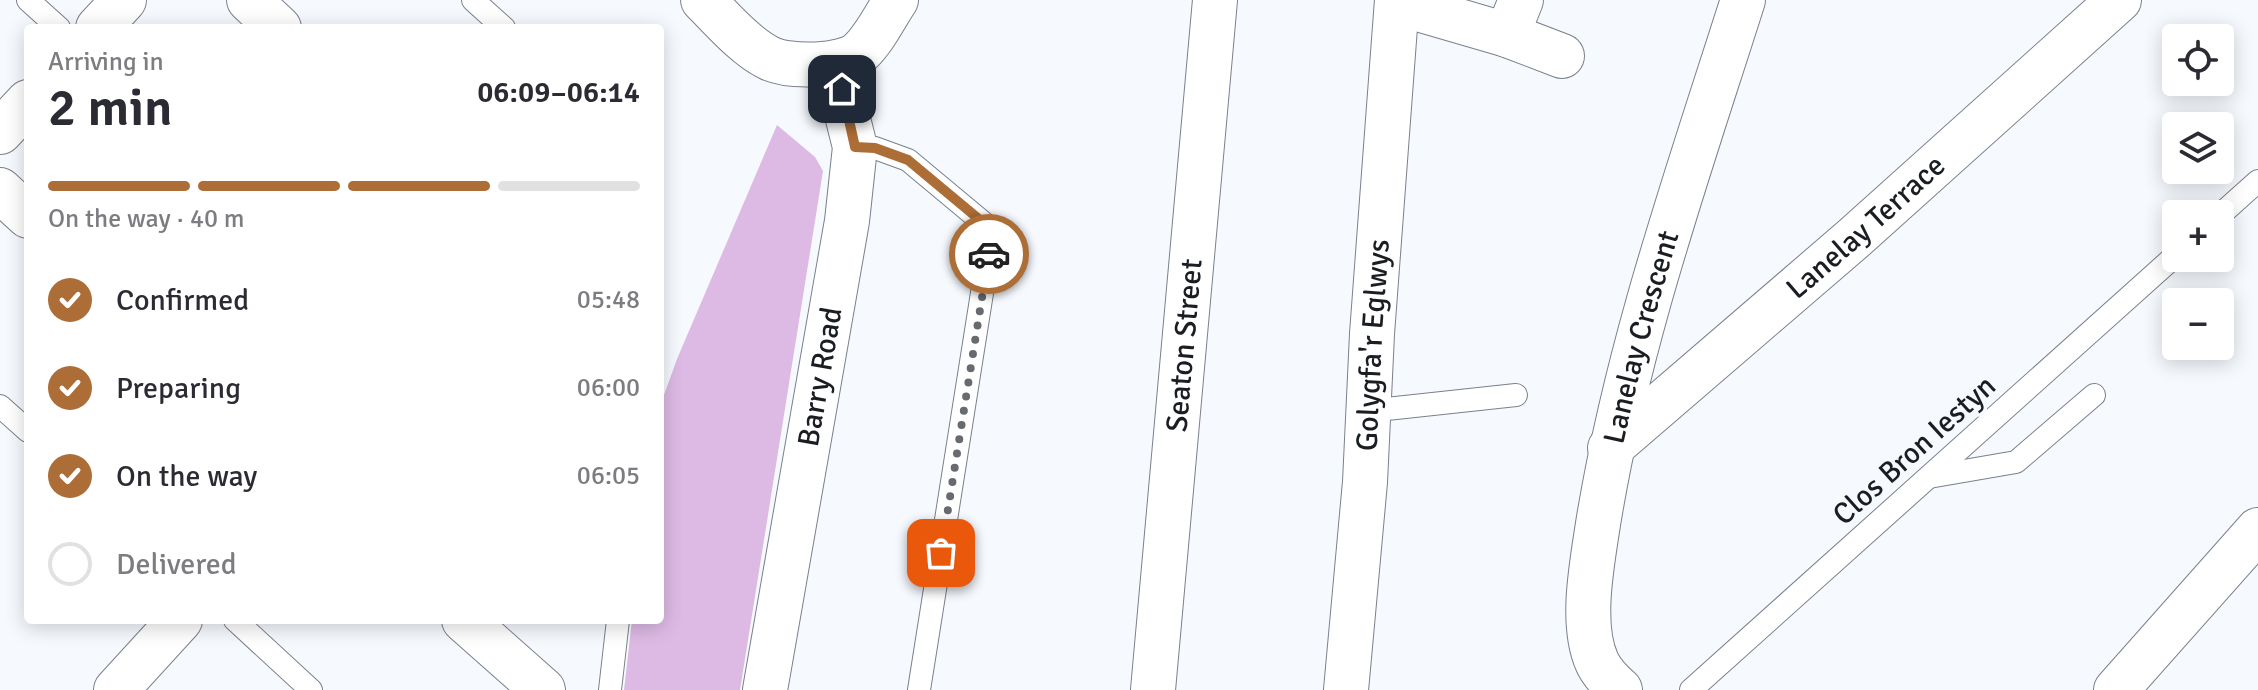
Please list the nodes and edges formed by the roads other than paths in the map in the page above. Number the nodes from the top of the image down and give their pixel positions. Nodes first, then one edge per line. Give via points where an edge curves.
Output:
1 (28, 0) edge
2 (124, 0) edge
3 (249, 0) edge
4 (473, 0) edge
5 (703, 0) edge
6 (896, 0) edge
7 (1215, 0) edge
8 (1743, 0) edge
9 (2119, 0) edge
10 (1397, 1) edge
11 (1514, 17) edge
12 (55, 24) edge
13 (102, 24) edge
14 (275, 24) edge
15 (500, 24) edge
16 (1562, 56) dead end
17 (834, 63) junction
18 (24, 106) edge
19 (0, 132) edge
20 (855, 147) junction
21 (2258, 181) edge
22 (0, 190) edge
23 (2234, 202) edge
24 (24, 212) edge
25 (2162, 268) edge
26 (1516, 395) dead end
27 (2094, 395) dead end
28 (0, 406) edge
29 (1368, 411) junction
30 (24, 427) edge
31 (1610, 448) junction
32 (1929, 477) junction
33 (2258, 530) edge
34 (176, 624) edge
35 (239, 624) edge
36 (469, 624) edge
37 (618, 624) edge
38 (1609, 687) edge
39 (116, 690) edge
40 (311, 690) edge
41 (543, 690) edge
42 (610, 690) edge
43 (765, 690) edge
44 (919, 690) edge
45 (1153, 690) edge
46 (1346, 690) edge
47 (1691, 690) edge
48 (2116, 690) edge

1 - 12 lane
2 - 13 street
3 - 14 street
4 - 15 lane
5 - 17 street via 771,59
6 - 17 street via 859,53
7 - 45 street, Seaton Street
8 - 31 street, Lanelay Crescent via 1658,266
9 - 31 street, Lanelay Terrace
10 - 11 street
10 - 29 street, Golygfa'r Eglwys
11 - 16 street
17 - 20 street, Barry Road
18 - 19 street
20 - 43 street, Barry Road via 847,221
20 - 44 lane via 908,160 992,230
21 - 23 lane
22 - 24 street
25 - 32 lane, Clos Bron Iestyn
26 - 29 lane
27 - 32 lane via 2016,462
28 - 30 lane
29 - 46 street, Golygfa'r Eglwys
31 - 38 street, Lanelay Crescent via 1588,603 1596,661
32 - 47 lane, Clos Bron Iestyn
33 - 48 street
34 - 39 street
35 - 40 lane
36 - 41 street
37 - 42 lane

